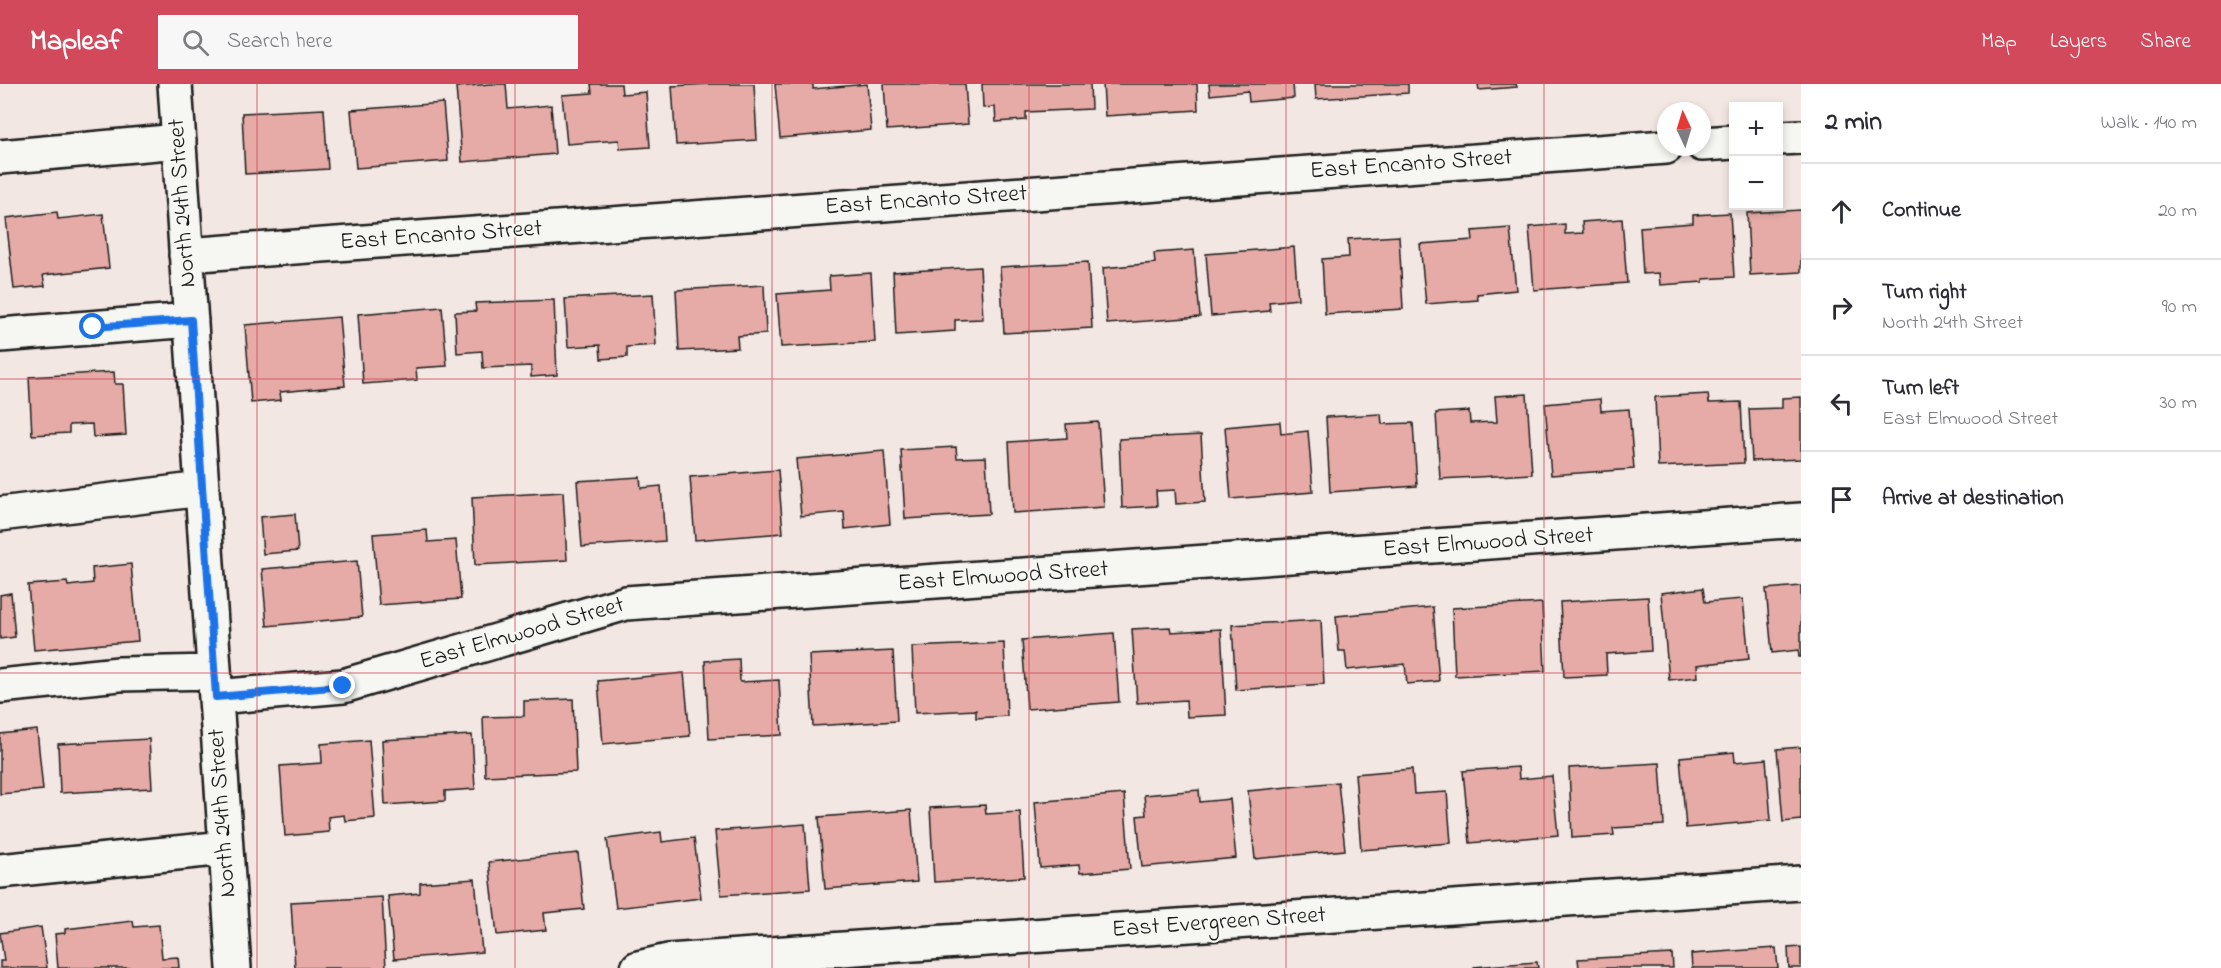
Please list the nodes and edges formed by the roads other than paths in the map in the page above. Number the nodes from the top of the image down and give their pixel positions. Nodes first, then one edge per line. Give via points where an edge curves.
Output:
1 (175, 84) edge
2 (1801, 137) edge
3 (1783, 138) edge
4 (179, 141) junction
5 (1729, 142) edge
6 (1711, 143) edge
7 (1657, 148) edge
8 (0, 157) edge
9 (186, 255) junction
10 (191, 320) junction
11 (0, 335) edge
12 (202, 489) junction
13 (0, 514) edge
14 (1801, 520) edge
15 (215, 684) junction
16 (0, 686) edge
17 (225, 848) junction
18 (0, 871) edge
19 (1801, 883) edge
20 (234, 968) edge
21 (638, 968) edge

1 - 4 street, North 24th Street
2 - 3 street
4 - 8 street
4 - 9 street, North 24th Street
5 - 6 street
7 - 9 street, East Encanto Street
9 - 10 street, North 24th Street
10 - 11 street
10 - 12 street, North 24th Street
12 - 13 street
12 - 15 street, North 24th Street
14 - 15 street, East Elmwood Street via 626,603 343,686
15 - 16 street, East Elmwood Street via 119,674
15 - 17 street, North 24th Street
17 - 18 street
17 - 20 street, North 24th Street
19 - 21 street, East Evergreen Street via 668,961

